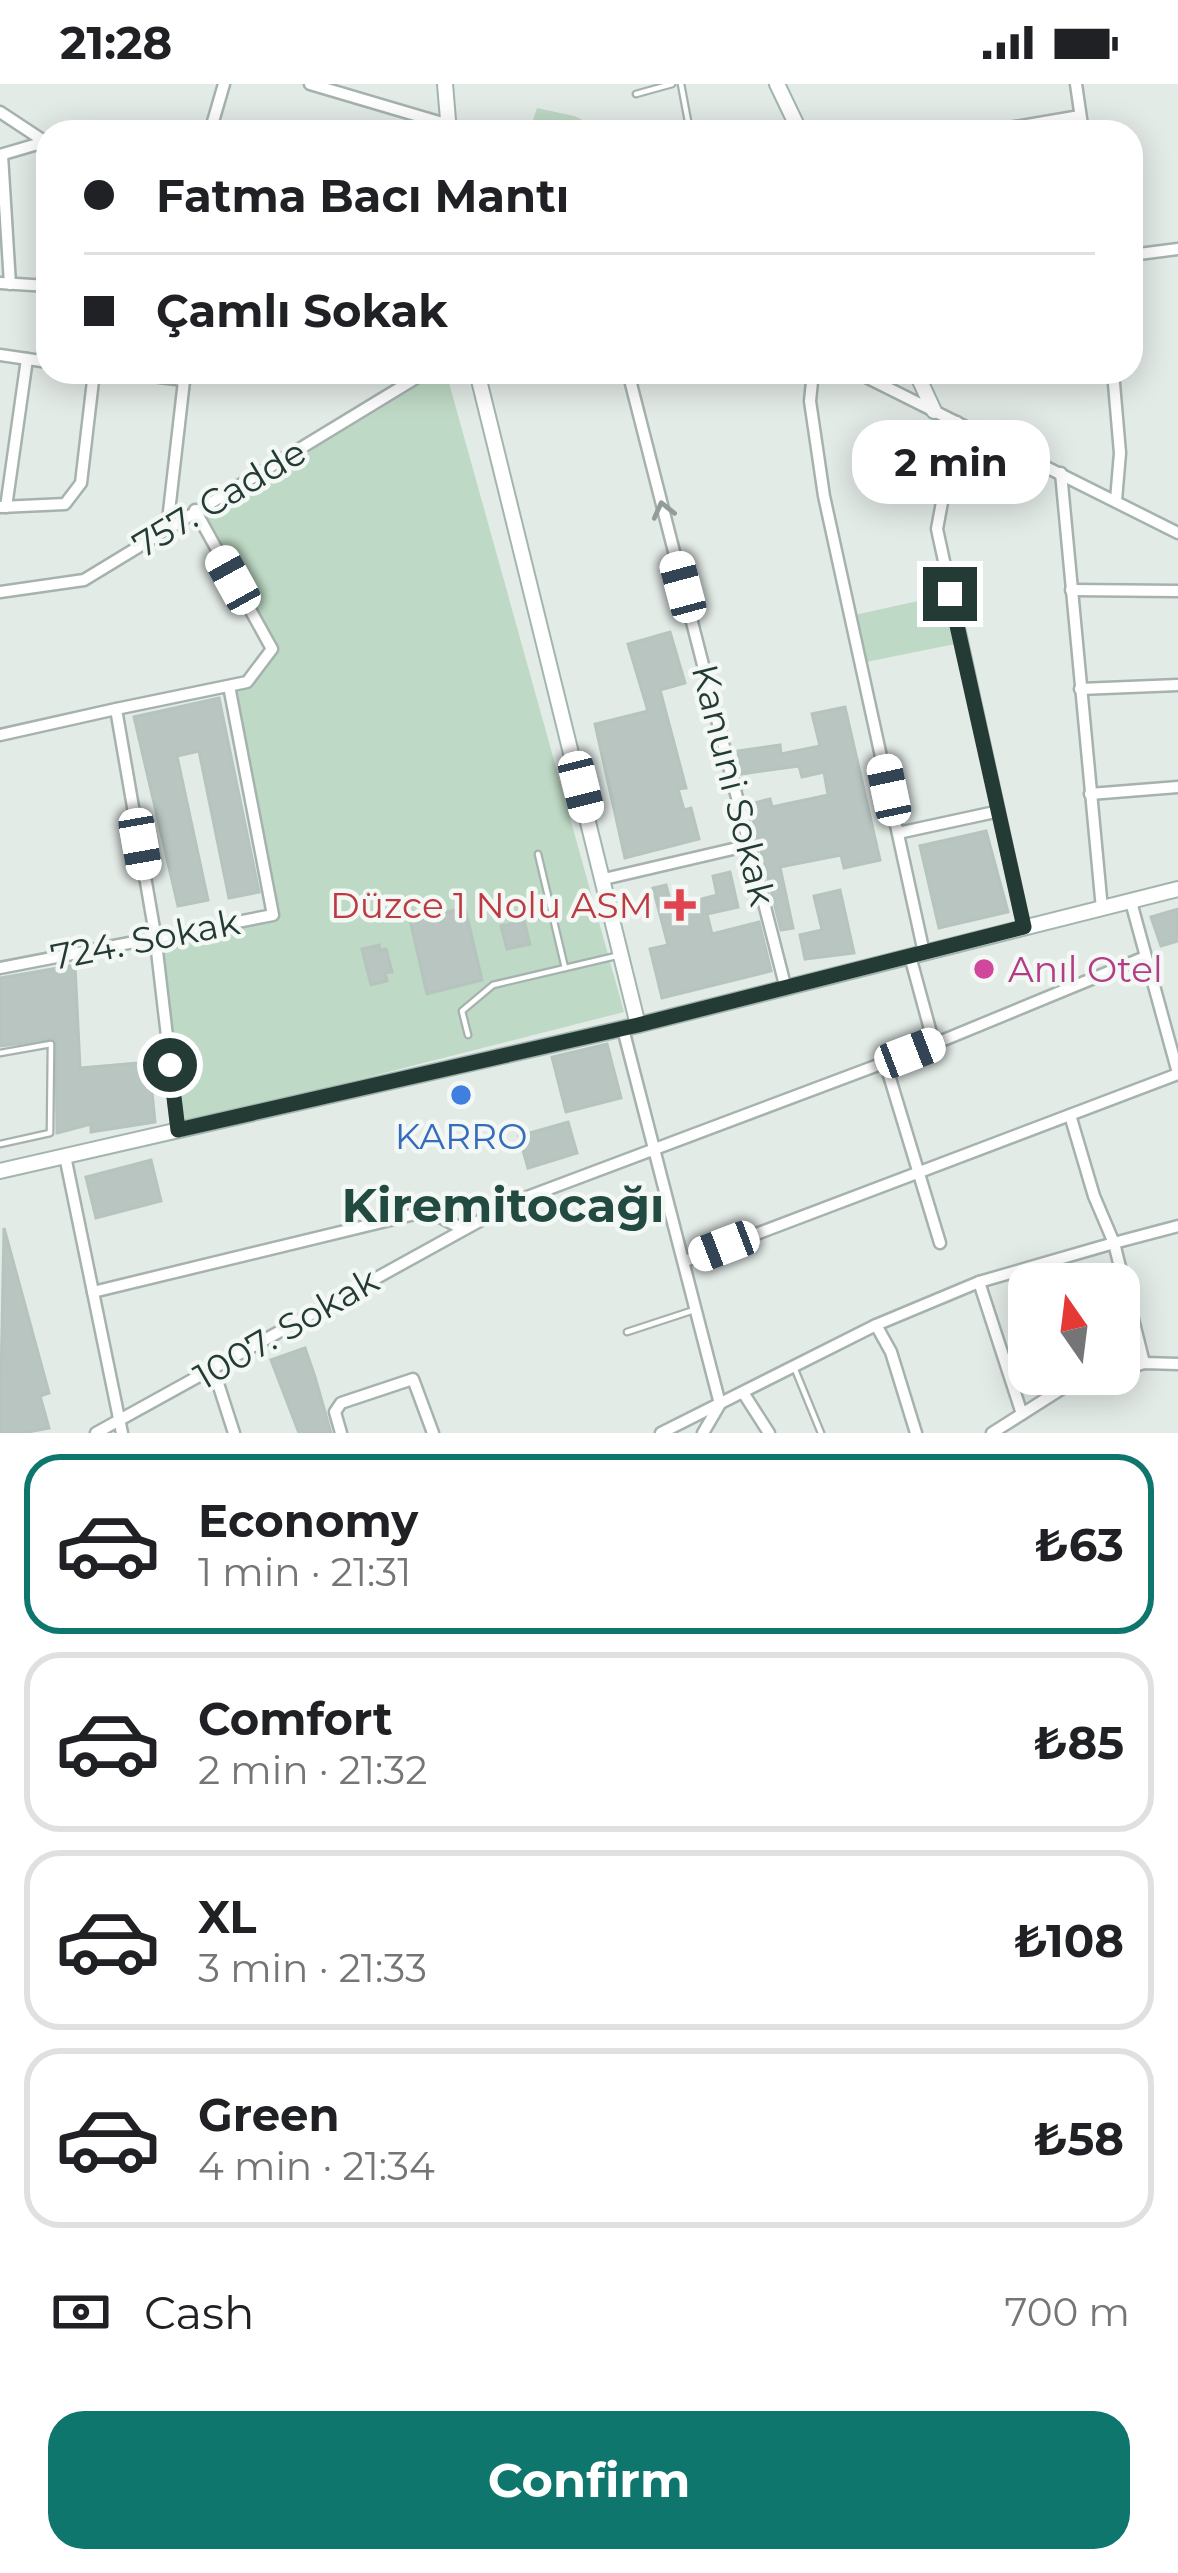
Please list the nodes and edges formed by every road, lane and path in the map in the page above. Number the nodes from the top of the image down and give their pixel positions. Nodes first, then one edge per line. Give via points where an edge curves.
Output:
1 (224, 84) edge
2 (310, 84) edge
3 (445, 84) edge
4 (677, 84) edge
5 (1076, 84) edge
6 (779, 85) edge
7 (636, 94) dead end
8 (0, 112) edge
9 (1080, 116) junction
10 (214, 120) edge
11 (424, 120) edge
12 (448, 120) edge
13 (687, 120) edge
14 (795, 120) edge
15 (1056, 120) edge
16 (1081, 120) edge
17 (36, 135) edge
18 (36, 144) edge
19 (1, 155) edge
20 (1178, 249) edge
21 (1143, 253) edge
22 (5, 283) edge
23 (36, 285) edge
24 (0, 355) edge
25 (27, 359) junction
26 (36, 360) edge
27 (93, 384) edge
28 (183, 384) edge
29 (406, 384) edge
30 (480, 384) edge
31 (631, 384) edge
32 (812, 384) edge
33 (880, 384) edge
34 (922, 384) edge
35 (1114, 384) edge
36 (934, 411) junction
37 (957, 422) junction
38 (1061, 473) junction
39 (1116, 500) junction
40 (3, 507) edge
41 (195, 510) junction
42 (167, 529) junction
43 (1178, 533) edge
44 (1071, 590) junction
45 (1178, 591) edge
46 (0, 592) edge
47 (1178, 685) edge
48 (229, 686) junction
49 (1080, 689) junction
50 (116, 709) junction
51 (0, 735) edge
52 (1178, 787) edge
53 (1090, 794) junction
54 (995, 812) junction
55 (898, 833) junction
56 (750, 845) junction
57 (538, 854) dead end
58 (604, 879) junction
59 (1178, 889) edge
60 (1131, 902) junction
61 (1102, 909) junction
62 (1024, 927) junction
63 (155, 934) junction
64 (622, 955) junction
65 (917, 955) junction
66 (1144, 957) junction
67 (0, 968) edge
68 (565, 968) junction
69 (786, 989) junction
70 (631, 1027) junction
71 (468, 1035) dead end
72 (934, 1044) junction
73 (0, 1053) edge
74 (885, 1062) junction
75 (1178, 1073) edge
76 (1070, 1114) junction
77 (178, 1130) junction
78 (0, 1144) edge
79 (654, 1150) junction
80 (65, 1156) junction
81 (0, 1171) edge
82 (919, 1172) junction
83 (1178, 1226) edge
84 (461, 1228) junction
85 (940, 1243) dead end
86 (1114, 1243) junction
87 (685, 1261) junction
88 (979, 1282) junction
89 (93, 1292) junction
90 (697, 1309) junction
91 (876, 1324) junction
92 (627, 1332) dead end
93 (1144, 1364) junction
94 (1178, 1364) edge
95 (1140, 1365) edge
96 (794, 1367) junction
97 (214, 1371) junction
98 (743, 1394) junction
99 (1052, 1395) edge
100 (720, 1404) junction
101 (1022, 1414) junction
102 (118, 1419) junction
103 (95, 1433) edge
104 (122, 1433) edge
105 (234, 1433) edge
106 (341, 1433) edge
107 (433, 1433) edge
108 (661, 1433) edge
109 (703, 1433) edge
110 (769, 1433) edge
111 (820, 1433) edge
112 (916, 1433) edge
113 (992, 1433) edge

1 - 10 street
2 - 11 street
3 - 12 main road
4 - 7 lane
4 - 13 lane
5 - 9 street
6 - 14 main road
8 - 17 street
9 - 15 street
9 - 16 street
18 - 19 street
19 - 22 street
20 - 21 street
22 - 23 street
24 - 25 street
25 - 26 street
25 - 40 street
27 - 40 street via 81,483 65,504
28 - 42 street
29 - 41 street, 757. Cadde
30 - 58 main road
56 -> 31 street, Kanuni Sokak
32 - 55 street via 824,496
33 - 36 street
34 - 36 main road
35 - 39 street
36 - 37 street
37 - 38 street
37 - 54 street via 937,529
38 - 39 street
38 - 44 street
39 - 43 street
41 - 42 street, 757. Cadde
41 - 48 street via 272,649 247,682
42 - 46 street, 757. Cadde via 83,580
44 - 45 street
44 - 49 street
47 - 49 street
48 - 50 street
48 - 63 street, 724. Sokak via 274,915
49 - 53 street
50 - 51 street
50 - 63 street
52 - 53 street
53 - 61 street
54 - 55 street
54 - 62 street
55 - 65 street
56 - 58 street
56 - 69 street, Kanuni Sokak
57 - 68 lane
58 - 64 main road
59 - 60 main road
60 - 61 main road
60 - 66 street
61 - 62 main road
62 - 65 main road
63 - 67 street, 724. Sokak
63 - 77 street
64 - 68 lane
64 - 70 main road
65 - 69 main road
65 - 72 street
66 - 72 street, 1007. Sokak
66 - 75 street
68 - 71 lane via 493,985 462,1011
69 - 70 main road
70 - 77 main road
70 - 79 street
72 - 74 street, 1007. Sokak
73 - 78 lane via 51,1044 50,1133
74 - 79 street, 1007. Sokak
74 - 82 street
75 - 76 street
76 - 82 street
76 - 86 street
77 - 80 main road
79 - 84 street, 1007. Sokak
79 - 87 street
80 - 81 main road
80 - 89 street
82 - 85 street
82 - 87 street
83 - 86 street
84 - 89 street via 415,1214
84 - 97 street, 1007. Sokak
86 - 88 street
86 - 93 street
87 - 90 street
88 - 91 street
88 - 101 street
89 - 102 street
90 - 92 lane
90 - 100 street
91 - 96 street
91 - 112 street
93 - 94 street
93 - 95 street
96 - 98 street
96 - 111 lane
97 - 102 street, 1007. Sokak
97 - 105 street
98 - 100 street
98 - 110 street
99 - 101 street
100 - 108 street
100 - 109 street
101 - 113 street
102 - 103 street, 1007. Sokak
102 - 104 street
106 - 107 street via 341,1403 413,1378

